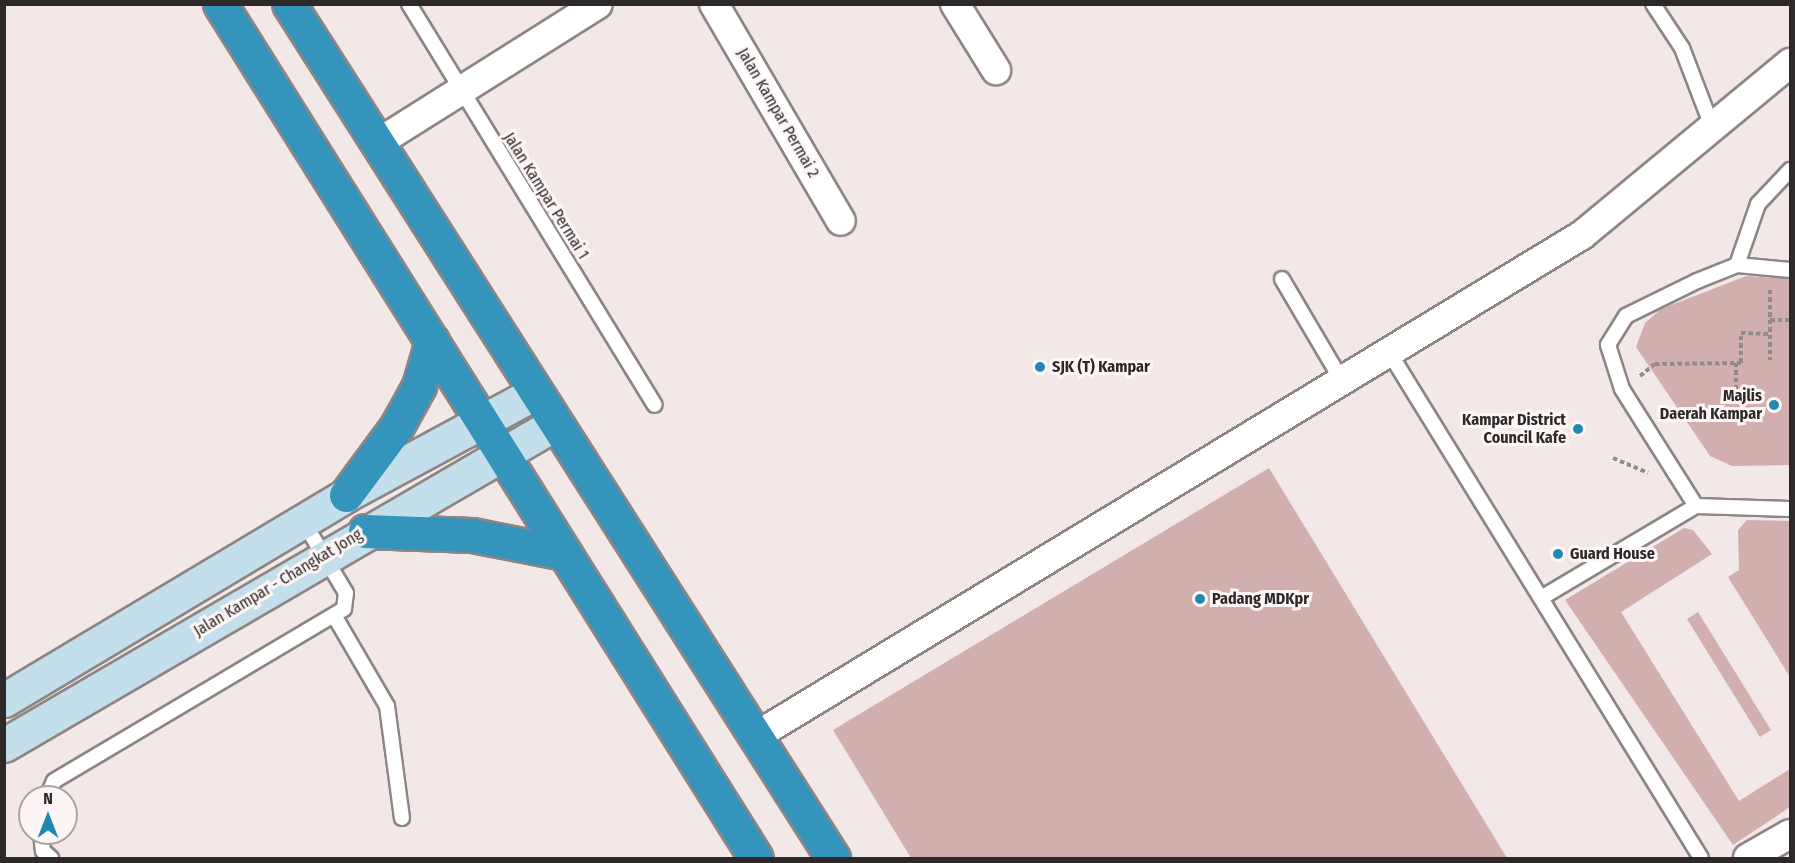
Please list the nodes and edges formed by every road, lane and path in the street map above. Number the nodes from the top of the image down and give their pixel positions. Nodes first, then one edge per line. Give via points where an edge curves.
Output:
1 (220, 4) edge
2 (289, 4) edge
3 (409, 4) edge
4 (598, 4) edge
5 (714, 4) edge
6 (955, 4) edge
7 (1653, 4) edge
8 (1791, 63) edge
9 (996, 70) dead end
10 (460, 89) junction
11 (1713, 129) junction
12 (376, 144) junction
13 (1791, 170) edge
14 (842, 221) dead end
15 (1737, 266) junction
16 (1770, 268) junction
17 (1791, 270) edge
18 (1282, 279) dead end
19 (1770, 320) junction
20 (1791, 320) edge
21 (1770, 334) junction
22 (432, 341) junction
23 (1389, 352) junction
24 (1770, 360) dead end
25 (1736, 363) junction
26 (1342, 381) junction
27 (1622, 389) junction
28 (533, 394) junction
29 (1730, 397) dead end
30 (655, 405) dead end
31 (483, 423) junction
32 (553, 425) junction
33 (502, 453) junction
34 (1613, 458) dead end
35 (1672, 465) junction
36 (346, 495) junction
37 (1696, 506) junction
38 (1791, 509) edge
39 (303, 521) junction
40 (365, 531) junction
41 (564, 553) junction
42 (324, 555) junction
43 (1541, 598) junction
44 (335, 617) junction
45 (4, 700) edge
46 (756, 736) junction
47 (4, 745) edge
48 (52, 785) edge
49 (402, 818) dead end
50 (1791, 834) edge
51 (42, 845) edge
52 (51, 858) edge
53 (756, 858) edge
54 (833, 858) edge
55 (1701, 858) edge
56 (1749, 858) edge

1 - 22 highway
2 - 12 highway
3 - 10 lane, Jalan Kampar Permai 1
4 - 10 street
5 - 14 street, Jalan Kampar Permai 2
6 - 9 street
7 - 11 lane via 1682,48
8 - 11 street
10 - 12 street
10 - 30 lane, Jalan Kampar Permai 1
11 - 23 street via 1582,235
12 - 28 highway
13 - 15 lane via 1758,204
15 - 16 lane
15 - 27 lane via 1626,316 1614,328 1608,345
16 - 17 lane
16 - 19 path
18 - 26 lane
19 - 20 path
19 - 21 path
21 - 24 path
21 - 25 path via 1741,333 1741,363
22 - 31 highway
22 - 36 highway via 419,386 397,426
23 - 26 street
23 - 43 lane
25 - 27 path via 1655,364
25 - 29 path via 1736,397
26 - 46 street
27 - 35 lane
28 - 31 main road
28 - 32 highway
31 - 33 highway
31 - 36 main road
32 - 33 main road, Jalan Kampar - Changkat Jong
32 - 46 highway
33 - 40 main road, Jalan Kampar - Changkat Jong
33 - 41 highway
34 - 35 path via 1655,476
35 - 37 lane
36 - 39 main road
37 - 38 lane
37 - 43 lane
39 - 42 lane
39 - 45 main road
40 - 41 highway via 472,535
40 - 42 main road, Jalan Kampar - Changkat Jong
41 - 53 highway
42 - 44 lane via 346,593 344,609
42 - 47 main road, Jalan Kampar - Changkat Jong
43 - 55 lane
44 - 48 lane
44 - 49 lane via 387,706
46 - 54 highway
50 - 56 street
51 - 52 lane

